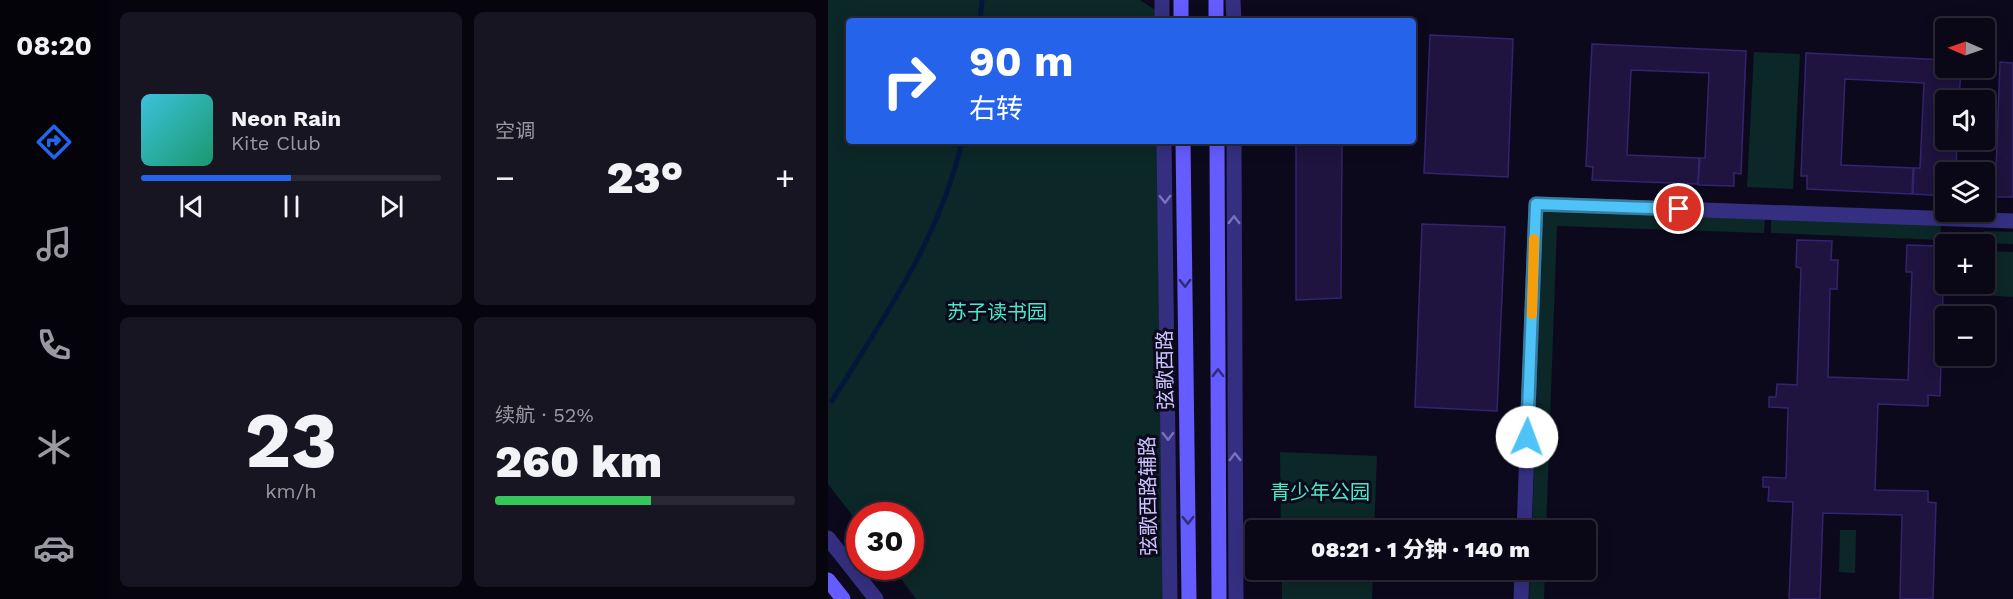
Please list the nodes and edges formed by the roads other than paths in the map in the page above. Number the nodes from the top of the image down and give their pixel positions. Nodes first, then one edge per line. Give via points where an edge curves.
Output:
1 (1162, 0) edge
2 (1181, 0) edge
3 (1216, 0) edge
4 (1233, 0) edge
5 (1162, 18) edge
6 (1181, 18) edge
7 (1216, 18) edge
8 (1234, 18) edge
9 (1164, 144) edge
10 (1183, 144) edge
11 (1217, 144) edge
12 (1234, 144) edge
13 (2013, 221) edge
14 (1524, 520) edge
15 (828, 538) edge
16 (828, 580) edge
17 (1522, 580) edge
18 (843, 599) edge
19 (876, 599) edge
20 (1170, 599) edge
21 (1189, 599) edge
22 (1219, 599) edge
23 (1236, 599) edge
24 (1521, 599) edge

1 - 5 street
2 - 6 main road
3 - 7 main road
4 - 8 street
9 -> 20 street, 弦歌西路辅路
10 -> 21 main road, 弦歌西路
22 -> 11 main road
23 -> 12 street
13 - 14 street via 1536,204
15 - 19 street
16 - 18 main road
17 - 24 street

